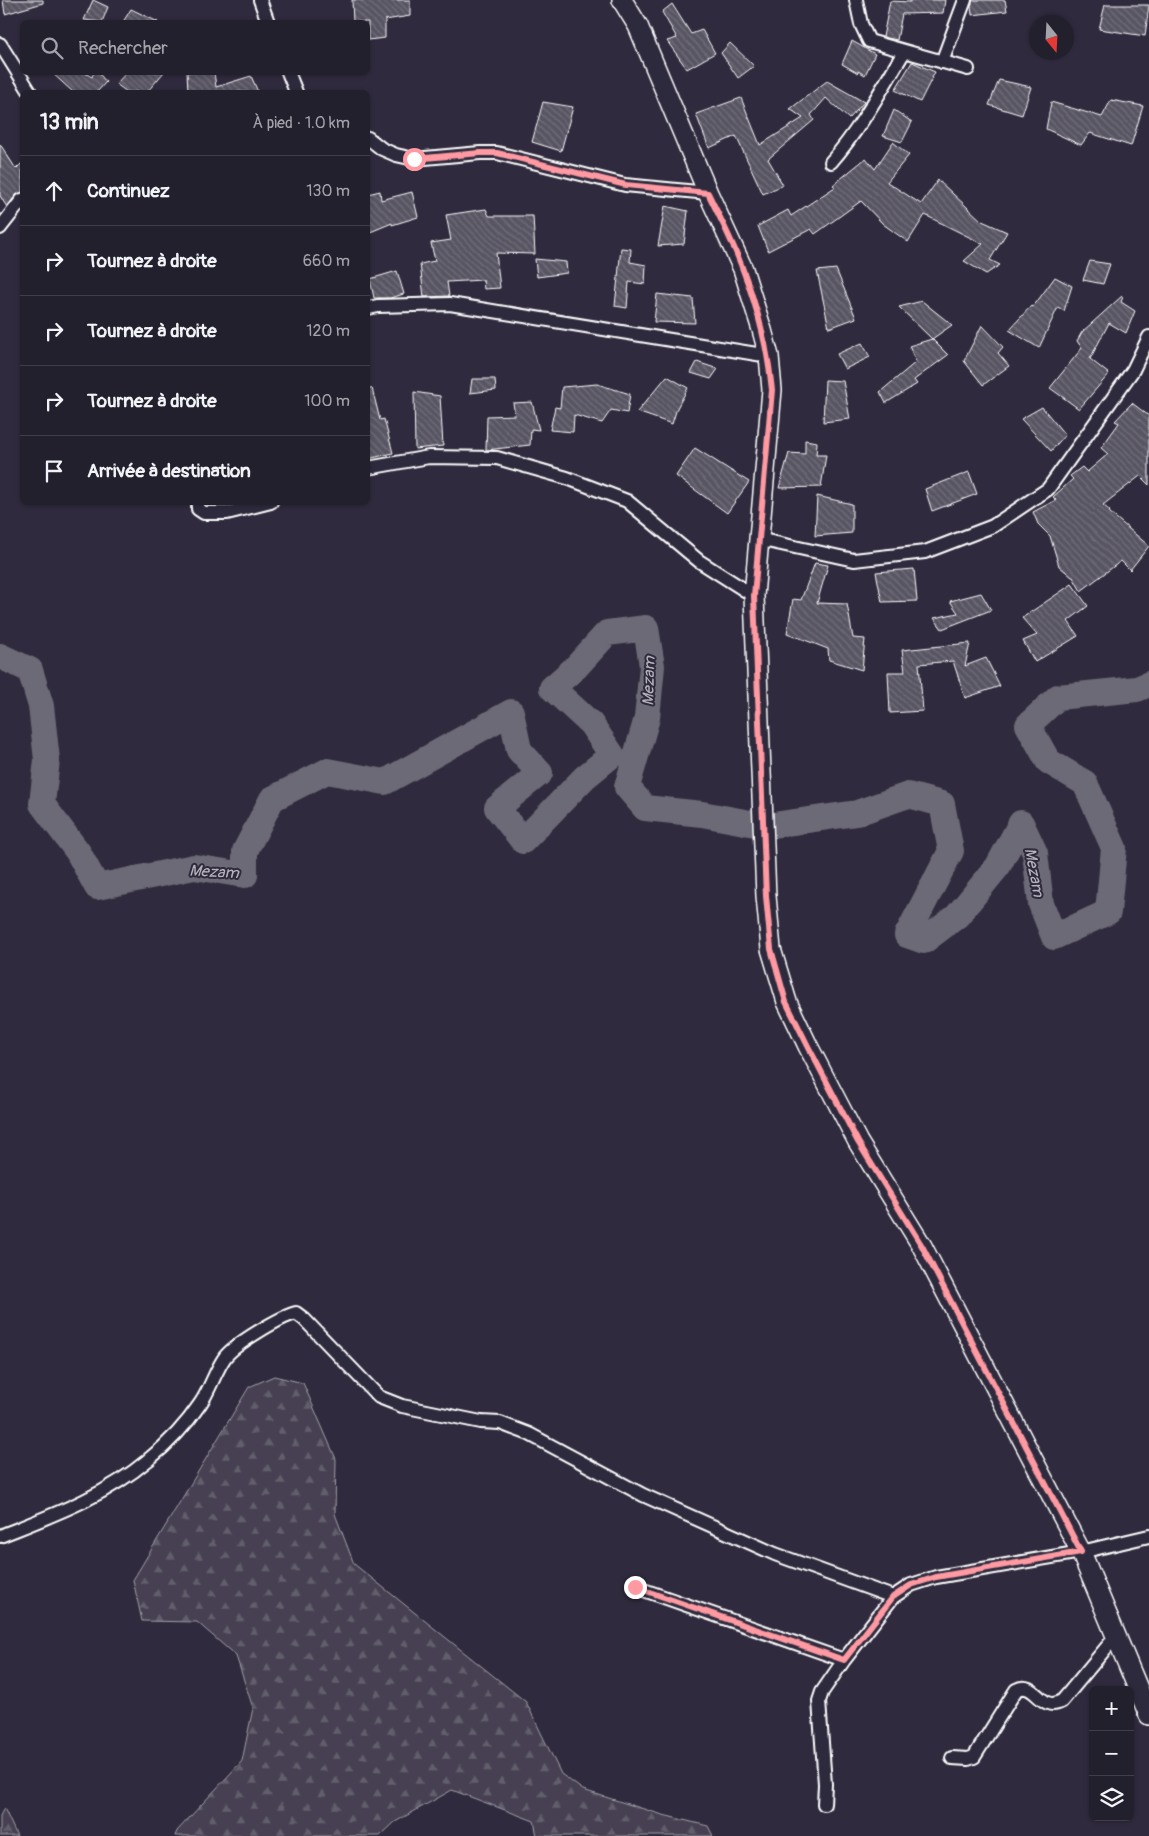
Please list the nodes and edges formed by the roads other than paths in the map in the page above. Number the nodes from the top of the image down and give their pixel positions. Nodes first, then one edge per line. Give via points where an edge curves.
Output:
1 (260, 0) edge
2 (622, 0) edge
3 (856, 0) edge
4 (965, 0) edge
5 (267, 20) edge
6 (0, 44) edge
7 (904, 52) junction
8 (942, 62) junction
9 (968, 69) dead end
10 (289, 75) edge
11 (29, 90) edge
12 (295, 90) edge
13 (370, 139) edge
14 (831, 162) dead end
15 (708, 193) junction
16 (20, 203) edge
17 (0, 228) edge
18 (370, 308) edge
19 (1149, 337) edge
20 (768, 356) junction
21 (370, 468) edge
22 (198, 505) edge
23 (259, 505) edge
24 (758, 539) junction
25 (754, 596) junction
26 (0, 1536) edge
27 (1149, 1536) edge
28 (1081, 1552) junction
29 (635, 1587) dead end
30 (893, 1597) junction
31 (1116, 1636) junction
32 (844, 1660) junction
33 (1149, 1715) edge
34 (952, 1758) dead end
35 (824, 1804) dead end

1 - 5 street
2 - 15 street via 638,26
3 - 7 street via 869,41
4 - 8 street
6 - 11 street
7 - 8 street
7 - 14 street via 848,143
8 - 9 street
10 - 12 street
13 - 15 street via 389,152 414,159 497,153 626,185
15 - 20 street via 743,269
16 - 17 street
18 - 20 street via 450,304
19 - 24 street via 1132,370 1048,489 993,526 925,552 854,560
20 - 24 street via 772,390
21 - 25 street via 429,457 497,458 567,478 627,501 699,561
22 - 23 street via 204,514 227,513
24 - 25 street
25 - 28 street via 766,896 771,949 786,1002 858,1142 922,1246
26 - 30 street via 83,1503 149,1460 189,1420 226,1356 254,1334 296,1313 379,1397 402,1406 500,1424 529,1434 661,1503 775,1554
27 - 28 street
28 - 30 street via 936,1577 911,1585
28 - 31 street
29 - 32 street
30 - 32 street
31 - 33 street
31 - 34 street via 1062,1701 1048,1705 1028,1688 1016,1690 974,1757
32 - 35 street via 819,1701

